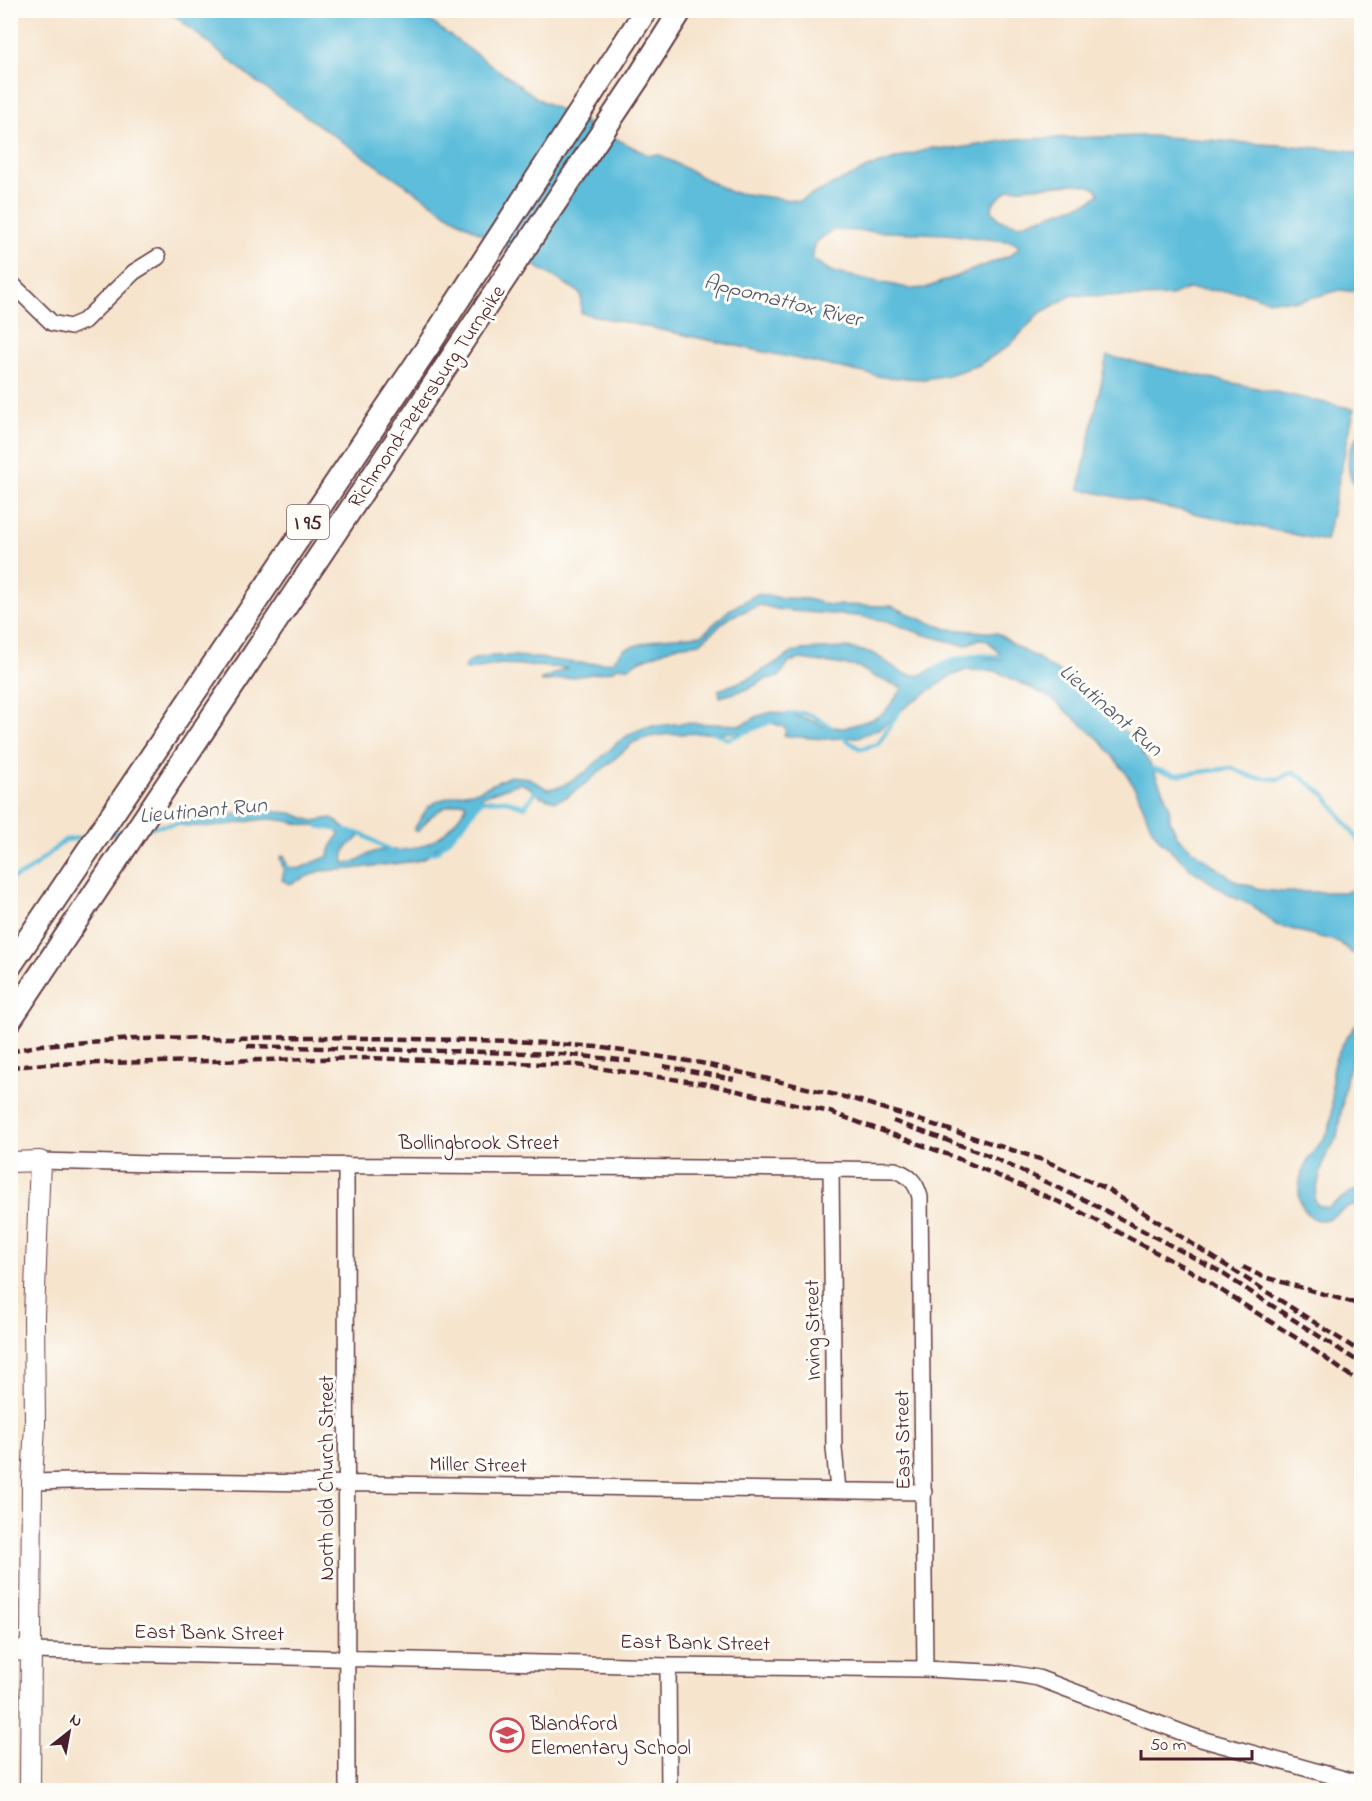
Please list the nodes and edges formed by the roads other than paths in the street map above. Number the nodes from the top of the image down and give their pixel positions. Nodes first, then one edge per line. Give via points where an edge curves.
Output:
1 (646, 10) edge
2 (681, 10) edge
3 (158, 258) dead end
4 (10, 282) edge
5 (10, 966) edge
6 (10, 1020) edge
7 (40, 1161) junction
8 (10, 1162) edge
9 (346, 1166) junction
10 (831, 1169) junction
11 (920, 1209) joint
12 (32, 1482) junction
13 (346, 1483) junction
14 (838, 1490) junction
15 (924, 1492) junction
16 (10, 1650) edge
17 (31, 1651) junction
18 (346, 1659) junction
19 (668, 1666) junction
20 (925, 1669) junction
21 (1362, 1784) edge
22 (30, 1791) edge
23 (347, 1791) edge
24 (669, 1791) edge

1 - 5 highway, Richmond-Petersburg Turnpike / I 95 via 453,307
2 - 6 highway, Richmond-Petersburg Turnpike / I 95
3 - 4 street via 134,272 84,321 70,327 52,323
7 - 8 main road, Bollingbrook Street
7 - 9 street, Bollingbrook Street
7 - 12 main road
9 - 10 street, Bollingbrook Street
9 - 13 street, North Old Church Street
10 - 11 street, Bollingbrook Street via 904,1173 917,1188
10 - 14 street, Irving Street via 834,1448
11 - 15 street, East Street
12 - 13 street, Miller Street
12 - 17 main road
13 - 14 street, Miller Street
13 - 18 street, North Old Church Street
14 - 15 street, Miller Street
15 - 20 street, East Street
16 - 17 main road, East Bank Street
17 - 18 street, East Bank Street
17 - 22 main road
18 - 19 street, East Bank Street
18 - 23 street, North Old Church Street
19 - 20 street, East Bank Street
19 - 24 street
20 - 21 street, East Bank Street via 1038,1678 1194,1737

